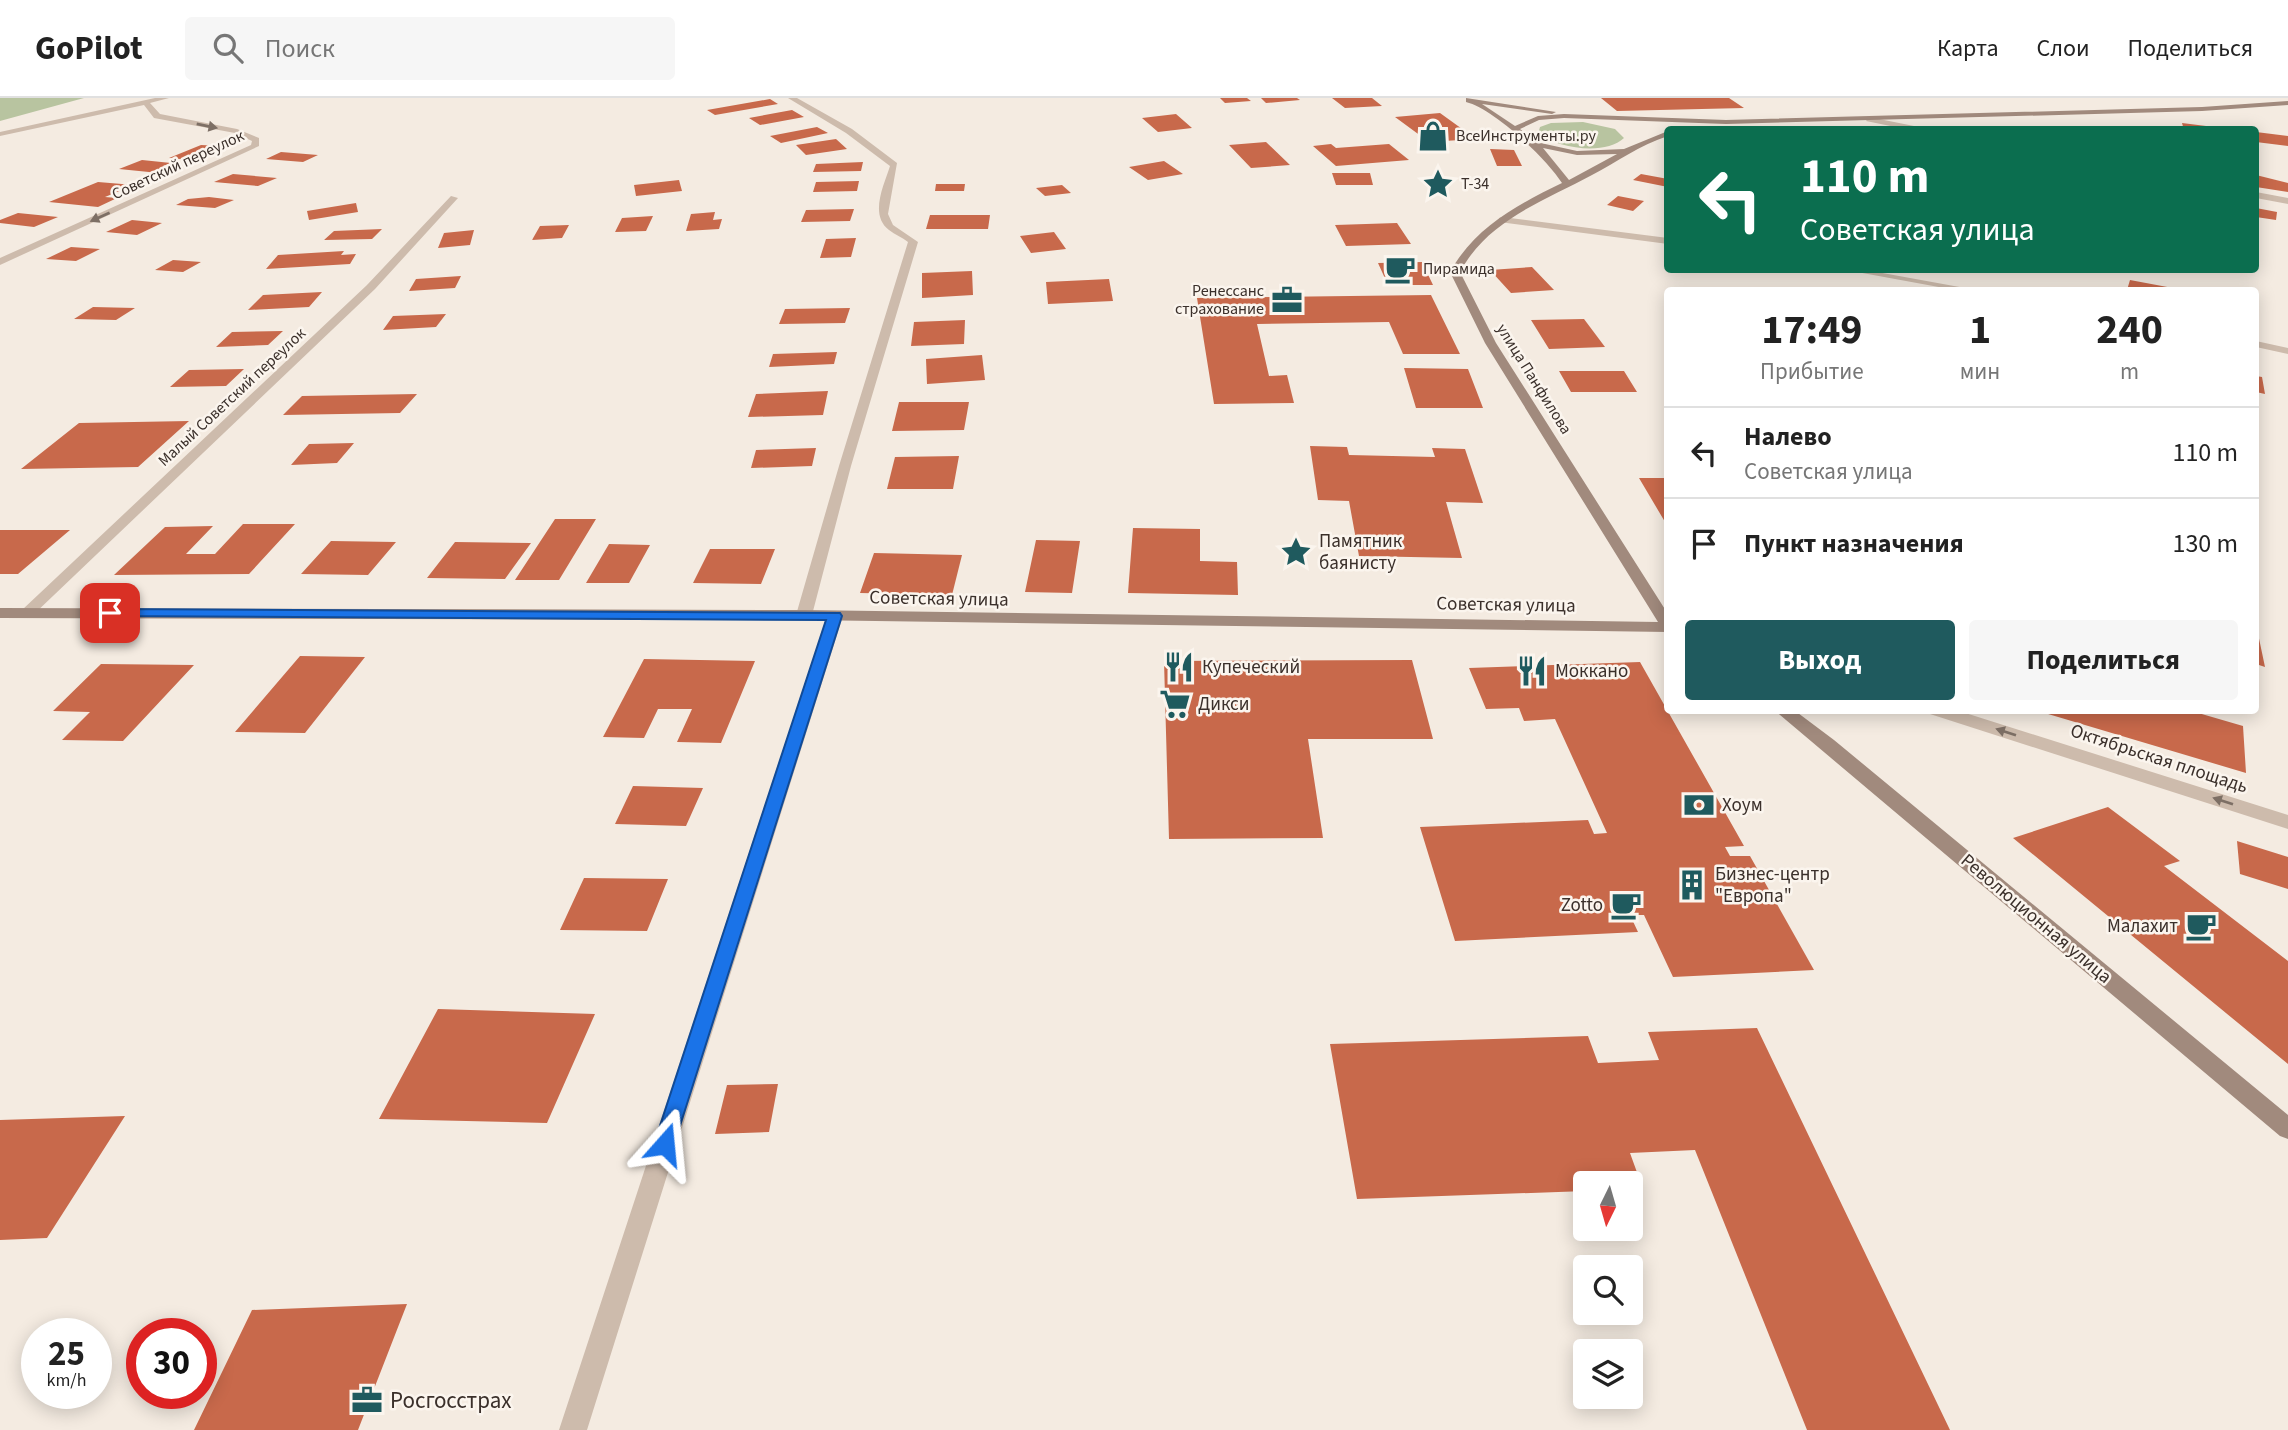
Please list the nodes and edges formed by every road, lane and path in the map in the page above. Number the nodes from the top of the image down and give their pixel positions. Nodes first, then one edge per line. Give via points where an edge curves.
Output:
1 (165, 98) edge
2 (792, 98) edge
3 (1467, 99) edge
4 (146, 103) junction
5 (2288, 103) edge
6 (1590, 118) junction
7 (1869, 119) junction
8 (1726, 122) junction
9 (1704, 126) edge
10 (1904, 126) edge
11 (1516, 128) junction
12 (1633, 129) dead end
13 (0, 134) edge
14 (1664, 135) edge
15 (1528, 142) junction
16 (1628, 150) junction
17 (1566, 183) junction
18 (2259, 196) edge
19 (454, 198) dead end
20 (2288, 201) edge
21 (1502, 220) junction
22 (1664, 240) edge
23 (0, 262) edge
24 (1869, 273) edge
25 (1953, 287) edge
26 (2259, 345) edge
27 (2288, 351) edge
28 (0, 613) edge
29 (27, 613) junction
30 (804, 615) junction
31 (835, 616) junction
32 (1664, 621) edge
33 (1664, 626) edge
34 (1787, 714) edge
35 (1949, 714) edge
36 (2288, 822) edge
37 (2288, 1129) edge
38 (573, 1430) edge

1 - 4 street
2 - 30 street via 849,131 894,165 884,203 885,219 914,242
3 - 6 main road
3 - 11 main road
4 - 13 street
4 -> 23 street, Советский переулок via 157,116 237,131 256,140 255,146
5 - 7 main road
6 - 8 main road
6 - 11 main road via 1538,118
6 - 12 main road
7 - 8 main road
7 - 10 street
8 - 9 main road
11 - 15 main road
14 - 16 main road
15 - 16 main road via 1577,153
15 - 17 main road via 1557,167
16 - 17 main road, улица Панфилова
17 - 21 main road, улица Панфилова
18 - 20 street
19 - 29 street, Малый Советский переулок via 372,287
21 - 22 street
21 - 32 main road, улица Панфилова via 1462,253 1455,272 1462,293
24 - 25 street
26 - 27 street
28 - 29 main road, Советская улица
29 - 30 main road, Советская улица
30 - 31 main road, Советская улица
31 - 33 main road, Советская улица
31 - 38 street
34 - 37 main road, Революционная улица
36 -> 35 street, Октябрьская площадь

